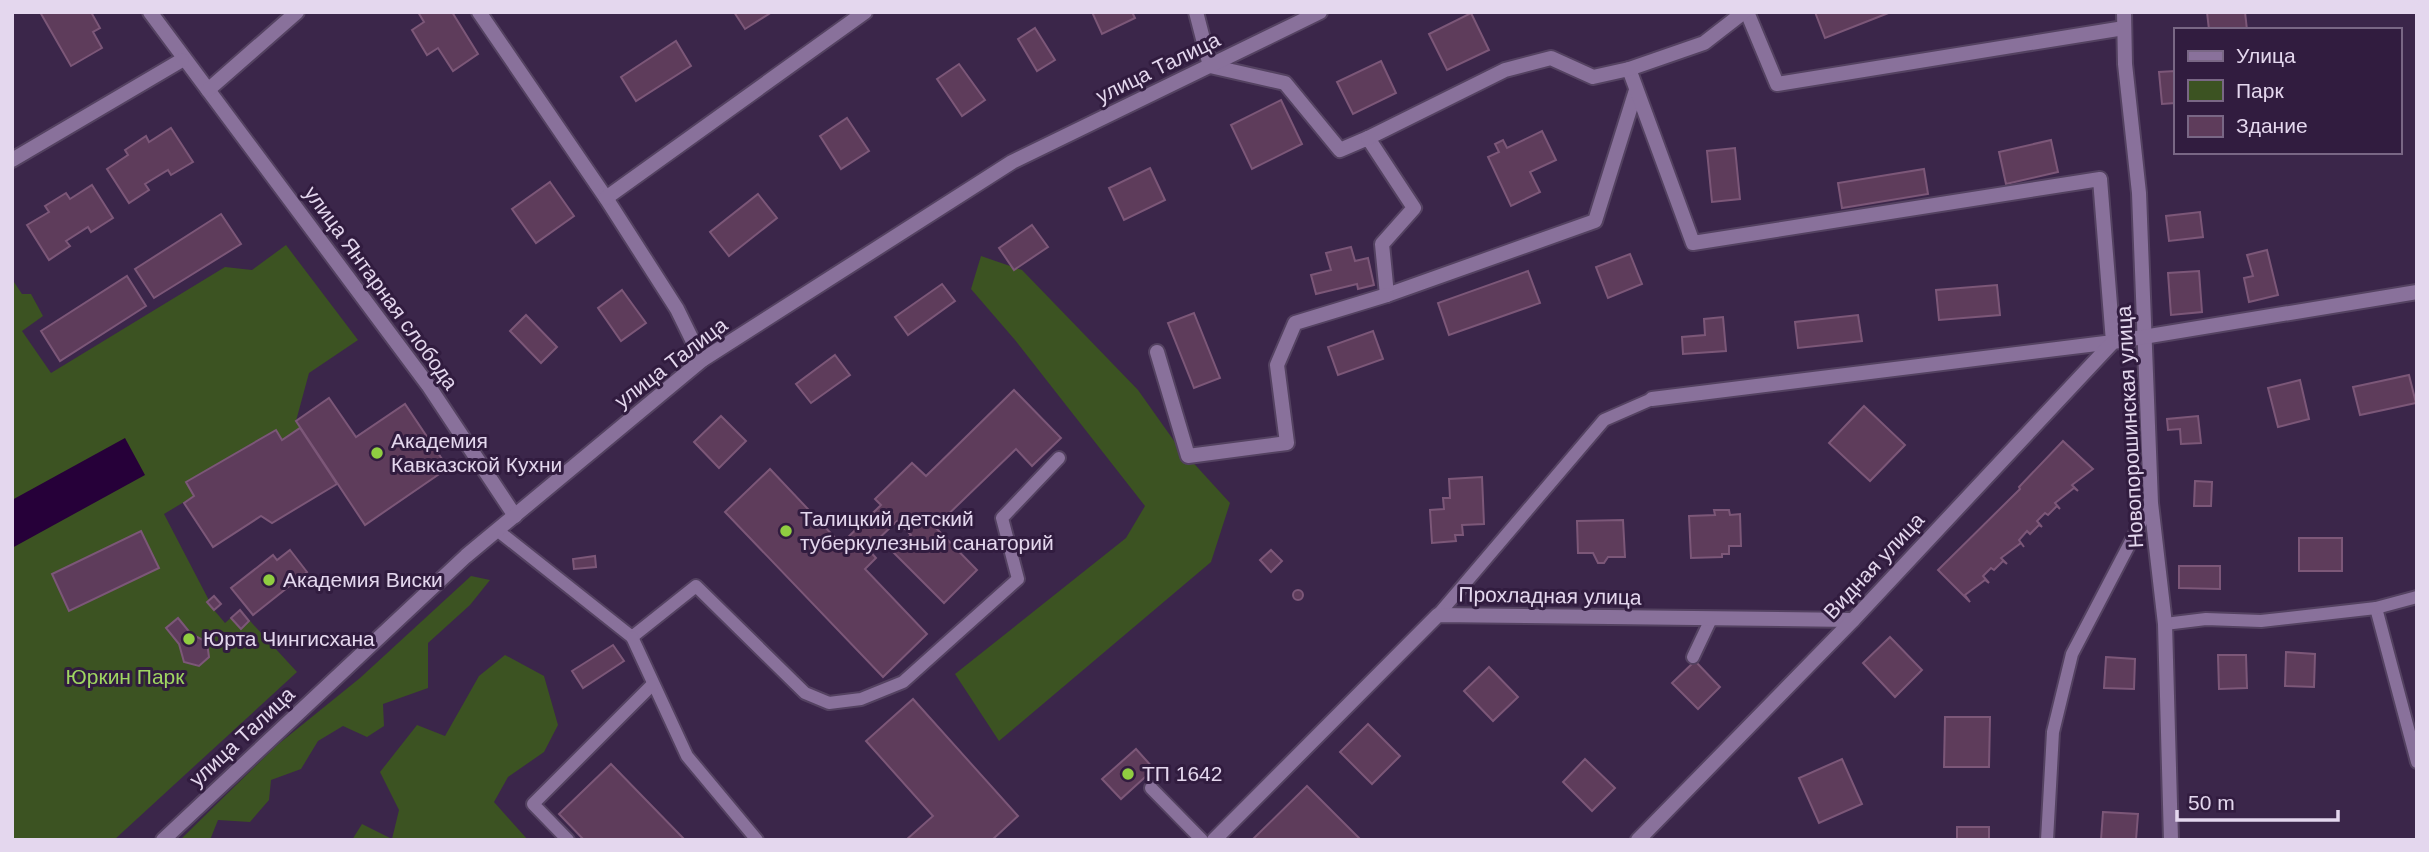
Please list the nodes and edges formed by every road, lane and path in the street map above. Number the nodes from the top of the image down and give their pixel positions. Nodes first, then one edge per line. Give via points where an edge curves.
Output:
1 (150, 12) edge
2 (297, 12) edge
3 (479, 12) edge
4 (865, 12) edge
5 (1196, 12) edge
6 (1320, 12) edge
7 (1746, 12) edge
8 (2124, 12) edge
9 (2124, 28) junction
10 (182, 60) junction
11 (1210, 66) junction
12 (1629, 69) junction
13 (208, 90) junction
14 (1636, 90) junction
15 (1368, 138) junction
16 (12, 160) edge
17 (606, 198) junction
18 (2417, 292) edge
19 (1387, 295) junction
20 (2146, 336) junction
21 (2113, 342) junction
22 (1157, 352) dead end
23 (702, 360) junction
24 (1652, 399) joint
25 (1059, 458) dead end
26 (2151, 503) junction
27 (514, 516) junction
28 (497, 530) junction
29 (2417, 597) edge
30 (2376, 608) junction
31 (1438, 615) junction
32 (1712, 620) junction
33 (1853, 620) junction
34 (2165, 624) junction
35 (632, 637) junction
36 (1693, 657) dead end
37 (653, 684) junction
38 (2417, 762) edge
39 (1151, 788) dead end
40 (163, 840) edge
41 (568, 840) edge
42 (757, 840) edge
43 (1202, 840) edge
44 (1214, 840) edge
45 (1638, 840) edge
46 (2047, 840) edge
47 (2171, 840) edge

1 - 10 street, улица Янтарная слобода
2 - 13 street
3 - 17 street
4 - 17 street
5 - 11 street
6 - 11 street, улица Талица
7 - 9 street via 1777,84
7 - 12 street via 1704,43
8 - 9 street, Новопорошинская улица
9 - 20 street, Новопорошинская улица
10 - 13 street, улица Янтарная слобода
10 - 16 street
11 - 15 street via 1284,83 1340,150
11 - 23 street, улица Талица via 1012,162
12 - 14 street
12 - 15 street via 1593,77 1551,58 1516,67
13 - 27 street, улица Янтарная слобода via 428,385
14 - 19 street via 1595,221
14 - 21 street via 1693,243 2100,179
15 - 19 street via 1415,208 1382,244
17 - 23 street via 677,309
18 - 20 street
19 - 22 street via 1295,323 1277,365 1287,443 1188,456
20 - 21 street
20 - 26 street, Новопорошинская улица
21 - 24 street
21 - 33 street, Видная улица
23 - 27 street, улица Талица
24 - 31 lane via 1604,420
25 - 35 lane via 1002,518 1018,579 902,682 861,699 829,703 805,693 696,586
26 - 34 street, Новопорошинская улица
26 - 46 lane via 2072,654 2053,732
27 - 28 street, улица Талица
28 - 35 lane
28 - 40 street, улица Талица
29 - 30 lane
30 - 34 lane via 2261,621 2206,619
30 - 38 lane
31 - 32 street, Прохладная улица
31 - 44 street, Прохладная улица
32 - 33 street, Прохладная улица
32 - 36 lane
33 - 45 street, Видная улица
34 - 47 street, Новопорошинская улица
35 - 37 lane
37 - 41 lane via 533,804
37 - 42 lane via 687,756
39 - 43 lane

